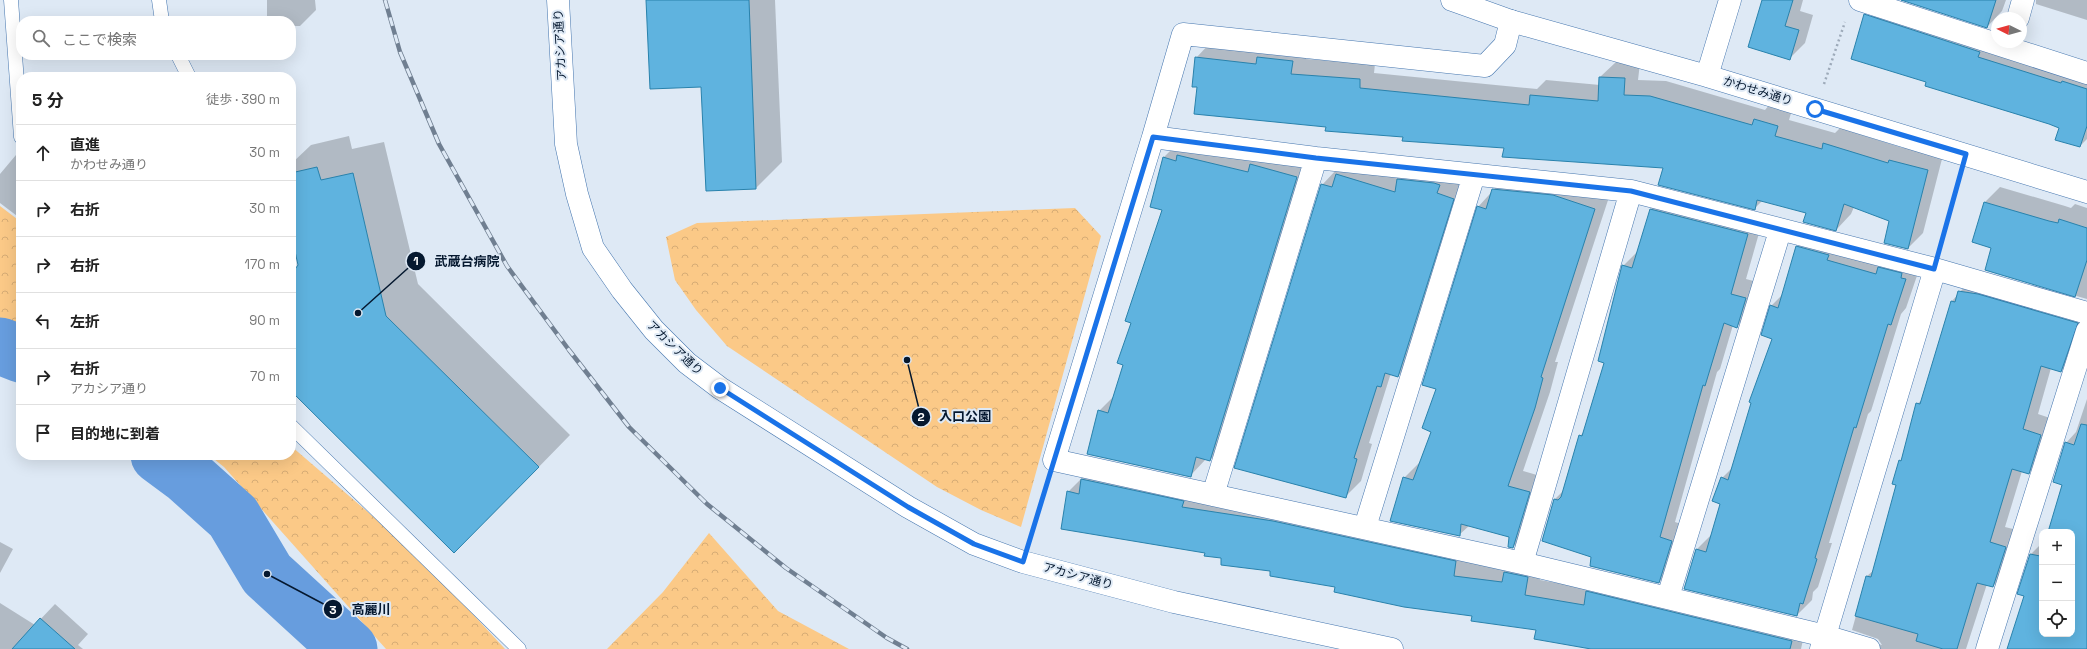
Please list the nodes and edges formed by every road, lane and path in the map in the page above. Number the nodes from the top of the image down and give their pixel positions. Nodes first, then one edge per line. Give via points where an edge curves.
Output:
1 (11, 0) edge
2 (159, 0) edge
3 (558, 0) edge
4 (1452, 0) edge
5 (1730, 0) edge
6 (1860, 0) edge
7 (2023, 0) edge
8 (2020, 12) edge
9 (161, 16) edge
10 (1511, 21) junction
11 (1846, 21) dead end
12 (1991, 39) edge
13 (2018, 48) edge
14 (180, 60) edge
15 (16, 72) edge
16 (186, 72) edge
17 (2087, 73) edge
18 (1707, 76) junction
19 (1815, 109) junction
20 (1153, 137) junction
21 (1966, 154) junction
22 (1316, 158) junction
23 (1474, 175) junction
24 (1631, 191) junction
25 (2087, 192) edge
26 (1780, 231) junction
27 (1934, 269) junction
28 (2087, 313) edge
29 (2087, 331) edge
30 (296, 431) edge
31 (1054, 460) junction
32 (1213, 495) junction
33 (1366, 527) junction
34 (1023, 562) junction
35 (1522, 563) junction
36 (1668, 597) junction
37 (1823, 642) edge
38 (519, 649) edge
39 (1392, 649) edge
40 (1869, 649) edge
41 (1987, 649) edge

1 - 15 lane
2 - 9 lane
3 - 34 street, アカシア通り via 566,144 577,194 593,248 654,330 687,362 720,388 908,507 974,544
4 - 10 street, かわせみ通り
5 - 18 street
6 - 12 street
7 - 8 street
10 - 18 street, かわせみ通り
10 - 20 street via 1505,45 1485,66 1183,34
11 - 19 path
13 - 17 street
14 - 16 lane
18 - 19 street, かわせみ通り
19 - 21 street, かわせみ通り
20 - 22 street
20 - 31 street
21 - 25 street, かわせみ通り
21 - 27 path
22 - 23 street
22 - 32 street
23 - 24 street
23 - 33 street
24 - 26 street
24 - 35 street
26 - 27 street
26 - 36 street
27 - 28 street
27 - 37 street
29 - 41 street
30 - 38 lane
31 - 32 street
31 - 34 path
32 - 33 street
33 - 35 street
34 - 39 street, アカシア通り via 1174,602
35 - 36 street
36 - 37 street
37 - 40 street

